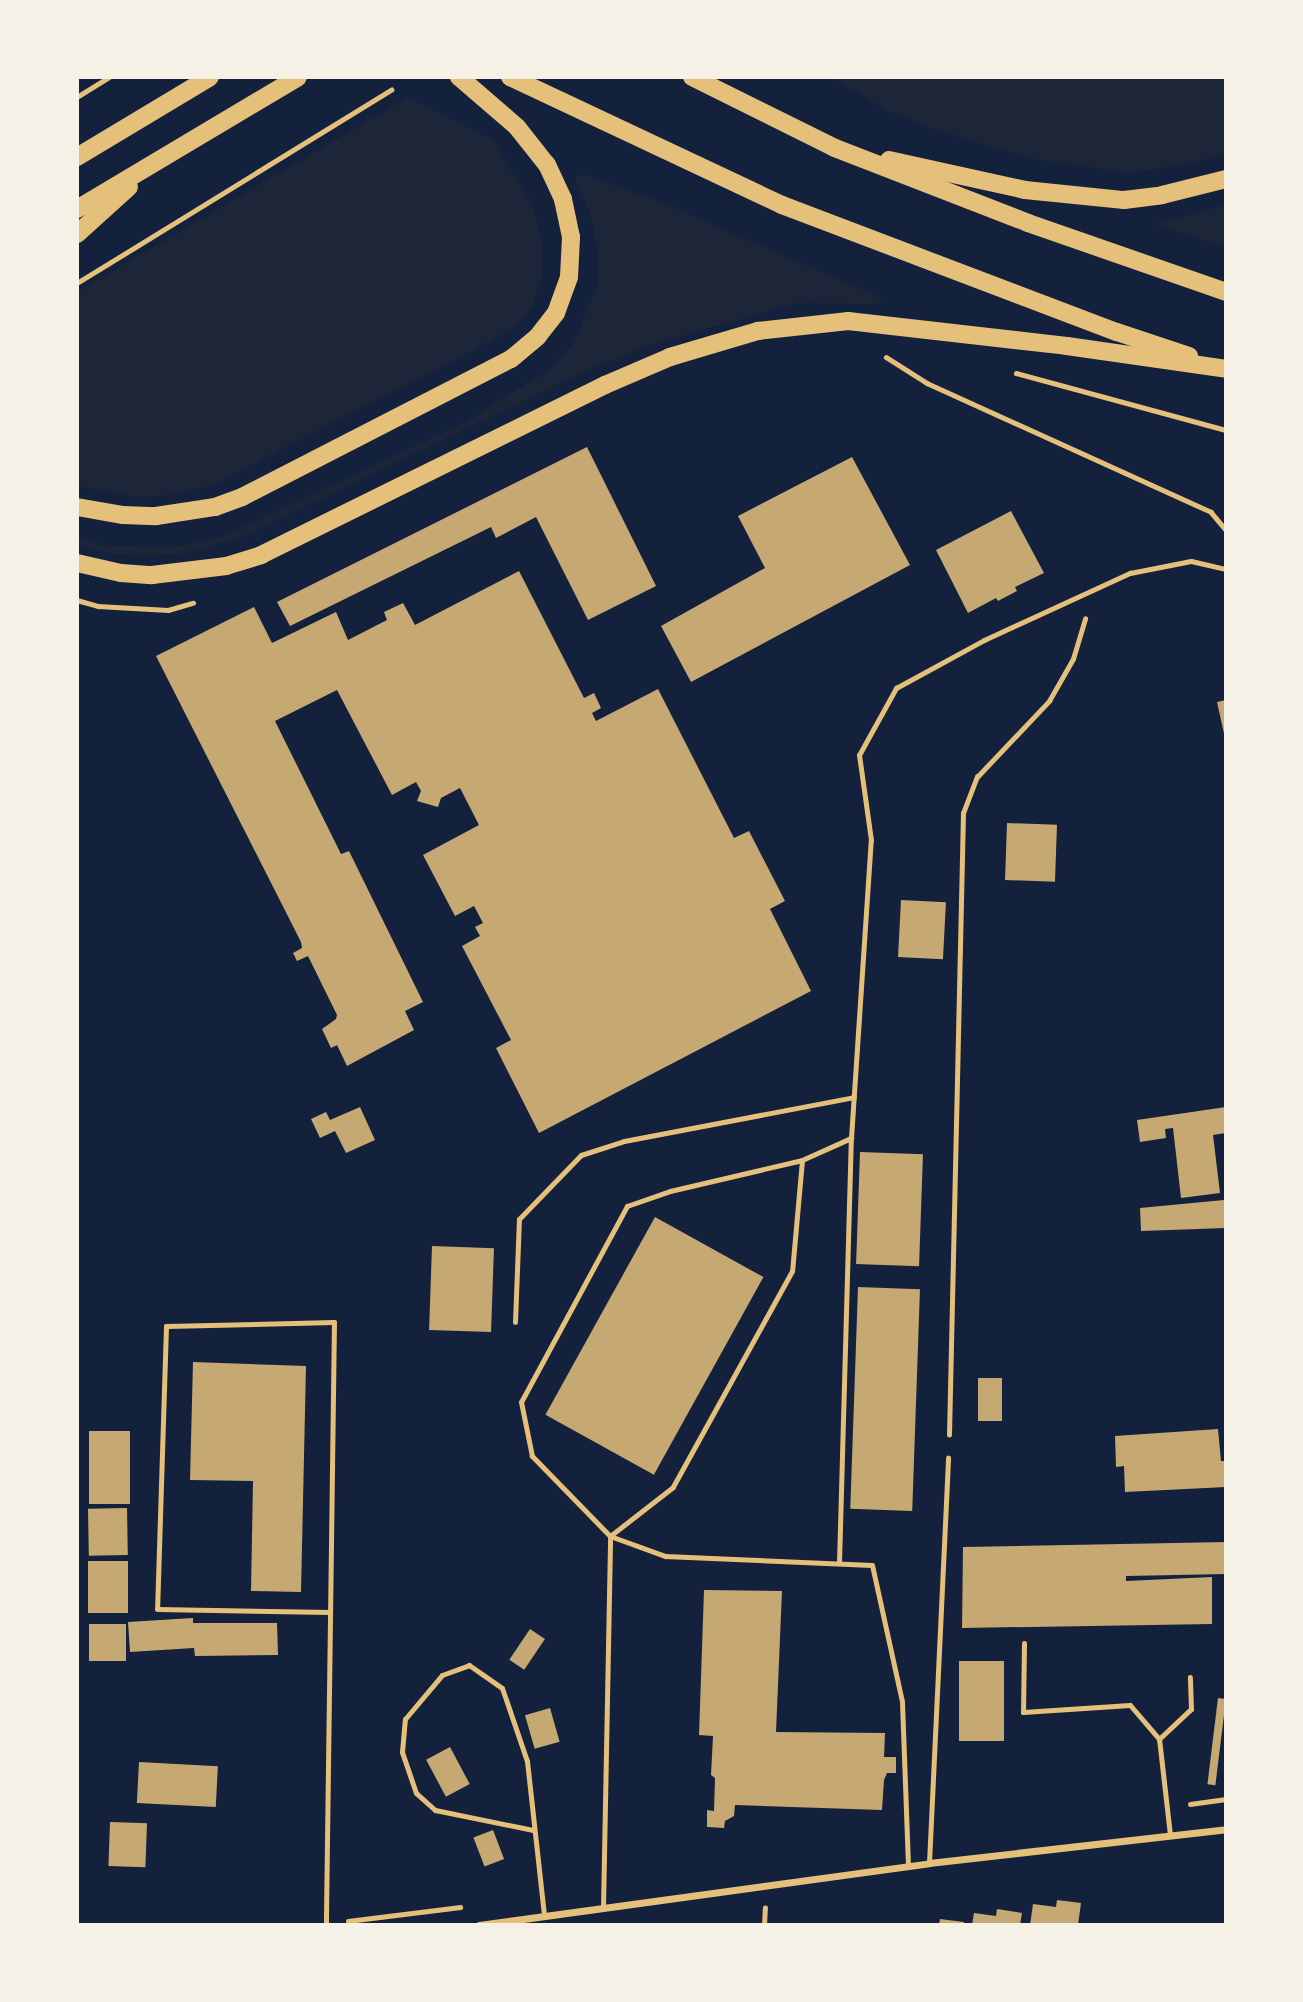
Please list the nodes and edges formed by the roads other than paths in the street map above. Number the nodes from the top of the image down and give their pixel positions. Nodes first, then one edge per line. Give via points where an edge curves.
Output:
1 (210, 77) edge
2 (298, 77) edge
3 (459, 77) edge
4 (510, 77) edge
5 (692, 77) edge
6 (835, 148) junction
7 (77, 157) edge
8 (159, 160) junction
9 (1226, 179) edge
10 (77, 209) edge
11 (77, 234) edge
12 (1226, 292) edge
13 (1226, 368) edge
14 (77, 507) edge
15 (77, 564) edge
16 (1226, 569) edge
17 (854, 1097) junction
18 (851, 1138) junction
19 (802, 1160) junction
20 (515, 1322) dead end
21 (948, 1457) road end
22 (610, 1536) junction
23 (839, 1563) junction
24 (330, 1612) junction
25 (1024, 1643) dead end
26 (1190, 1677) dead end
27 (1159, 1739) junction
28 (533, 1829) junction
29 (1226, 1829) edge
30 (1170, 1835) junction
31 (929, 1863) junction
32 (908, 1866) junction
33 (603, 1908) junction
34 (544, 1916) junction
35 (326, 1925) edge
36 (479, 1925) edge

1 - 7 main road
2 - 8 main road
3 - 14 main road via 517,127 547,165 563,199 571,237 569,277 556,313 538,336 499,366 242,497 215,507 156,516
4 - 13 main road via 782,205 1117,332
5 - 6 main road
6 - 9 main road via 1025,190 1081,197 1124,200
6 - 12 main road via 1028,223
8 - 10 main road
8 - 11 main road
13 - 15 main road via 882,324 821,322 769,329 670,357 605,385 261,555 226,566 152,575
16 - 17 lane via 1191,561 1130,573 984,640 896,688 859,755 871,840
17 - 18 lane
17 - 20 lane via 624,1141 580,1155 519,1219
18 - 19 lane
18 - 23 lane
19 - 22 lane via 792,1271 673,1487
19 - 22 lane via 670,1191 627,1206 521,1402 532,1456
21 - 31 lane
22 - 23 lane via 665,1556
22 - 33 lane
23 - 32 lane via 872,1565 902,1702
24 - 24 lane via 334,1322 166,1325 157,1609
24 - 35 lane
25 - 27 lane via 1023,1712 1129,1705
26 - 27 lane via 1191,1709
27 - 30 lane
28 - 28 lane via 527,1761 502,1688 469,1665 442,1675 405,1719 402,1752 416,1793 435,1810
28 - 34 lane
29 - 30 street
30 - 31 street
31 - 32 street
32 - 33 street
33 - 34 street
34 - 36 street

